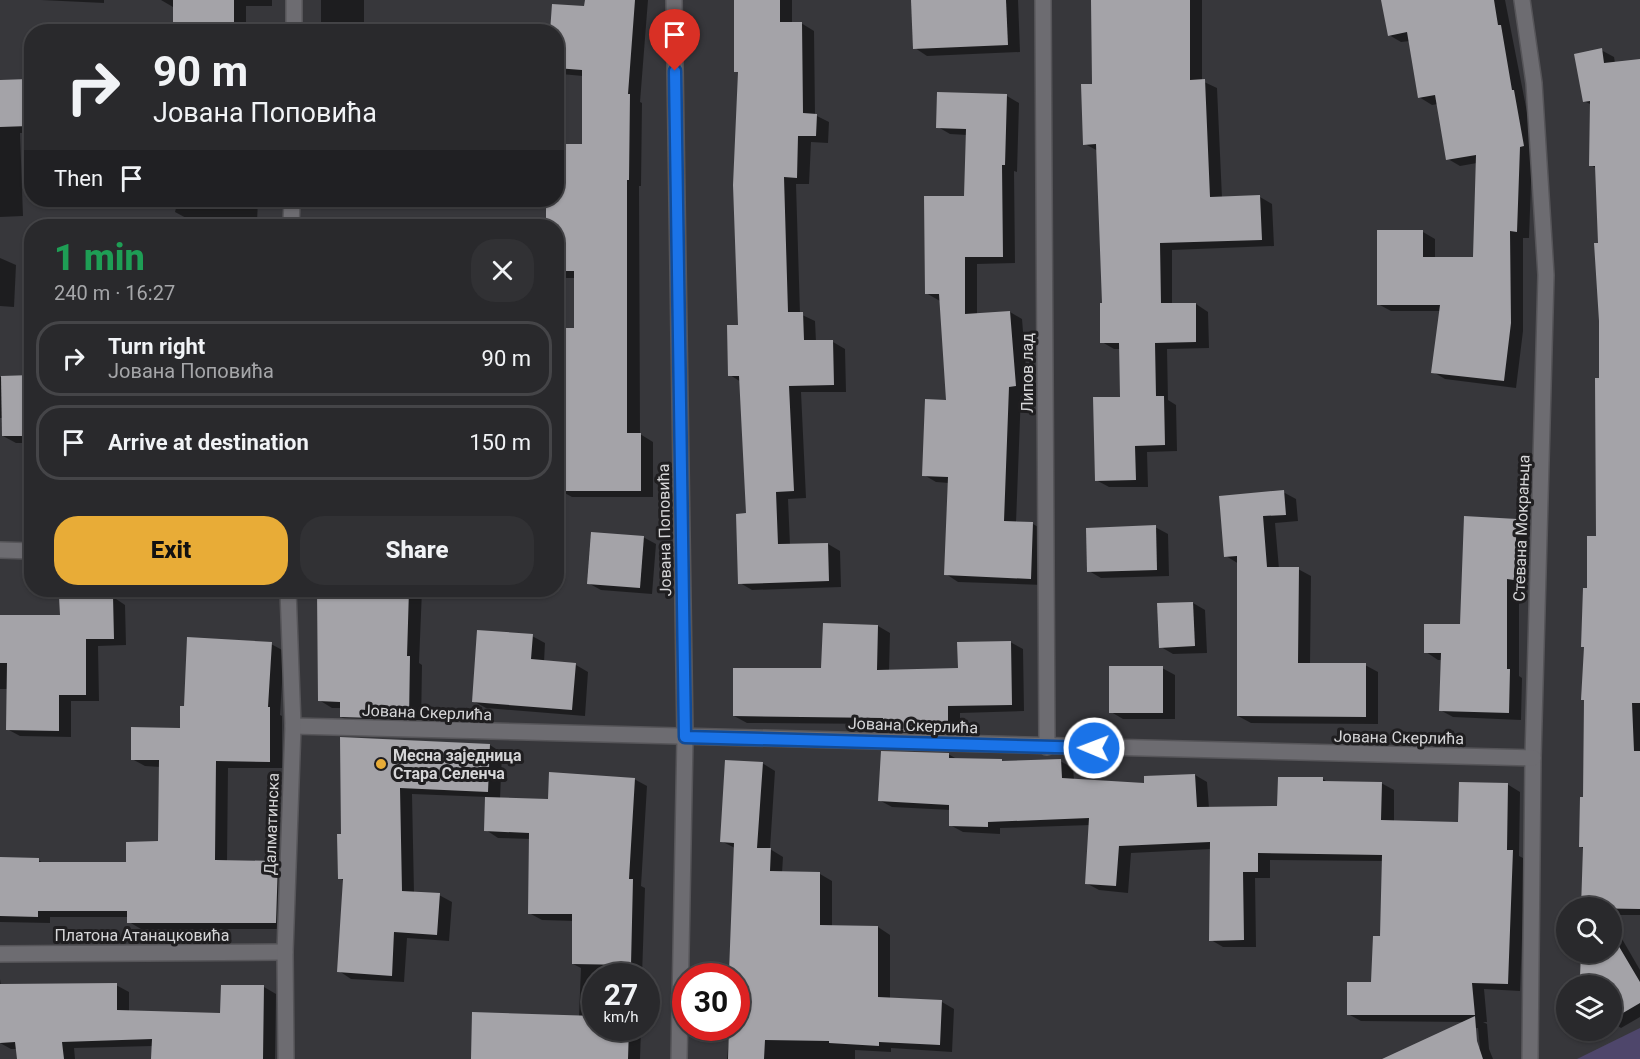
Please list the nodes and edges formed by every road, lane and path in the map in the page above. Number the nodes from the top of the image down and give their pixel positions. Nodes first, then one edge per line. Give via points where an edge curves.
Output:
1 (294, 0) edge
2 (674, 0) edge
3 (1043, 0) edge
4 (1522, 0) edge
5 (294, 24) edge
6 (0, 550) edge
7 (24, 551) edge
8 (288, 597) edge
9 (293, 726) junction
10 (685, 737) junction
11 (1047, 747) junction
12 (1533, 758) junction
13 (285, 952) junction
14 (0, 954) edge
15 (286, 1059) edge
16 (679, 1059) edge
17 (1530, 1059) edge

1 - 5 street
2 - 10 street, Јована Поповића
3 - 11 street, Липов лад
4 - 12 street, Стевана Мокрањца via 1534,83 1546,275
6 - 7 street
8 - 9 street, Далматинска
9 - 10 street, Јована Скерлића
9 - 13 street, Далматинска
10 - 11 street, Јована Скерлића
10 - 16 street, Јована Поповића
11 - 12 street, Јована Скерлића
12 - 17 street, Стевана Мокрањца
13 - 14 street, Платона Атанацковића
13 - 15 street, Далматинска

